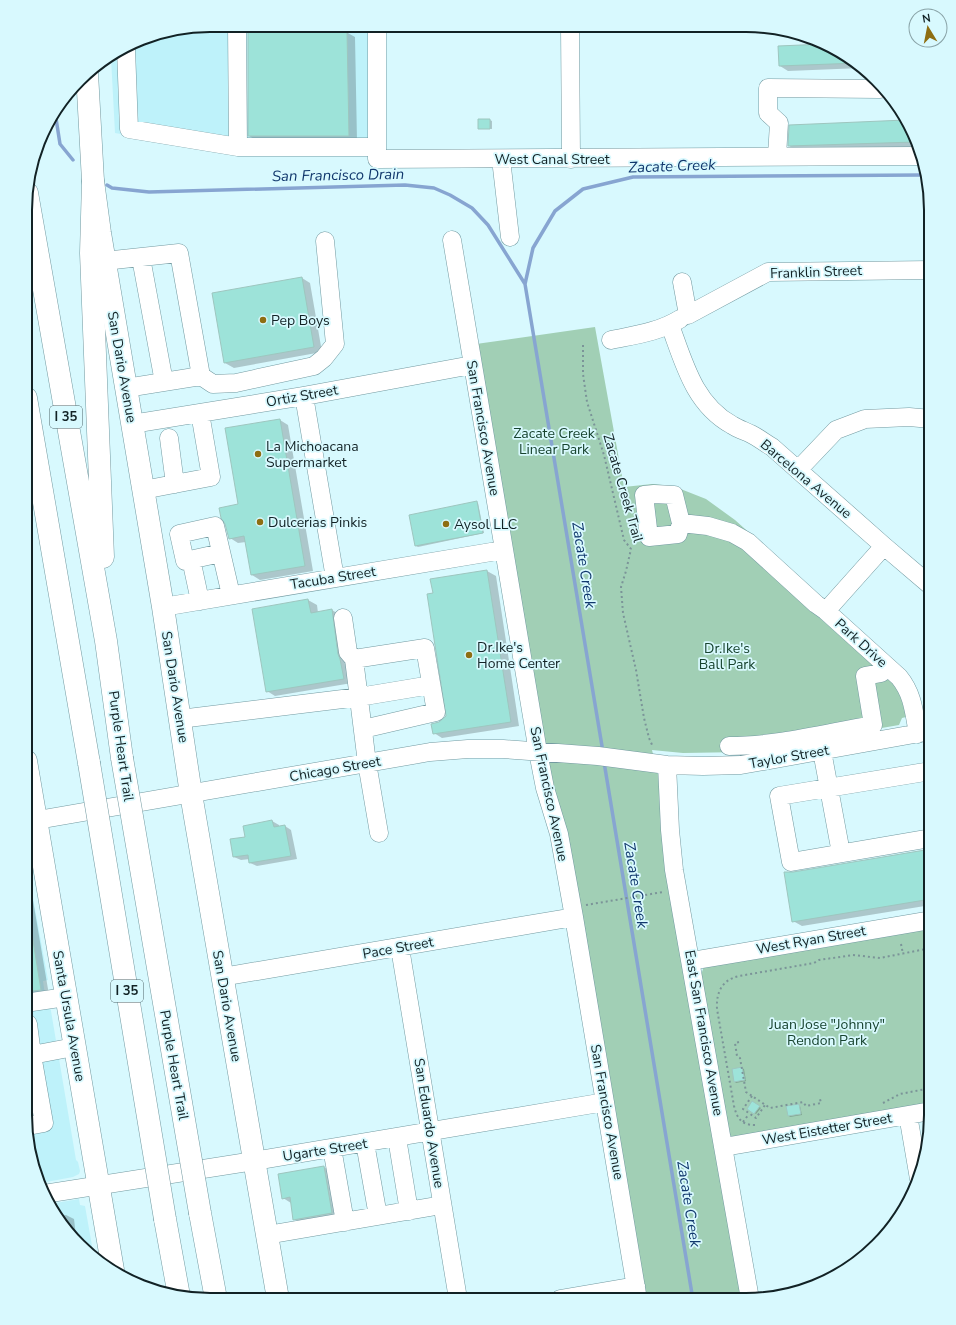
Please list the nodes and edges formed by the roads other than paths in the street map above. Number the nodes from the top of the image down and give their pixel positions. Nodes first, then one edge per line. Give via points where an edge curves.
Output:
1 (237, 32) edge
2 (376, 32) edge
3 (570, 32) edge
4 (126, 53) edge
5 (87, 81) edge
6 (876, 89) edge
7 (238, 146) junction
8 (377, 153) junction
9 (777, 156) junction
10 (916, 156) edge
11 (501, 159) junction
12 (571, 159) junction
13 (93, 181) junction
14 (32, 221) edge
15 (510, 237) dead end
16 (452, 240) dead end
17 (325, 241) dead end
18 (141, 258) junction
19 (104, 262) junction
20 (924, 270) edge
21 (682, 282) dead end
22 (688, 314) junction
23 (670, 325) junction
24 (611, 340) dead end
25 (472, 365) junction
26 (201, 376) junction
27 (164, 382) junction
28 (126, 388) junction
29 (304, 396) junction
30 (200, 413) junction
31 (924, 418) edge
32 (132, 424) junction
33 (32, 432) edge
34 (169, 438) dead end
35 (798, 470) junction
36 (175, 484) junction
37 (143, 490) junction
38 (682, 524) dead end
39 (884, 546) junction
40 (504, 550) junction
41 (221, 553) junction
42 (191, 559) junction
43 (334, 578) junction
44 (924, 580) edge
45 (231, 595) junction
46 (200, 601) junction
47 (163, 607) junction
48 (826, 611) junction
49 (342, 618) dead end
50 (106, 641) junction
51 (354, 659) junction
52 (888, 667) junction
53 (431, 685) junction
54 (359, 697) junction
55 (180, 719) junction
56 (363, 729) junction
57 (924, 733) edge
58 (729, 746) dead end
59 (822, 751) junction
60 (538, 752) junction
61 (656, 760) junction
62 (367, 763) junction
63 (924, 771) edge
64 (829, 788) junction
65 (191, 794) junction
66 (32, 821) edge
67 (32, 826) edge
68 (379, 833) dead end
69 (924, 839) edge
70 (841, 853) junction
71 (579, 911) junction
72 (924, 921) edge
73 (400, 948) junction
74 (692, 961) junction
75 (222, 977) junction
76 (66, 997) junction
77 (32, 1002) edge
78 (74, 1047) junction
79 (32, 1055) joint
80 (605, 1102) junction
81 (924, 1112) edge
82 (908, 1115) junction
83 (32, 1125) edge
84 (430, 1132) junction
85 (397, 1138) junction
86 (364, 1143) junction
87 (724, 1147) junction
88 (332, 1148) junction
89 (254, 1161) junction
90 (917, 1165) edge
91 (98, 1185) junction
92 (50, 1193) edge
93 (442, 1205) junction
94 (409, 1211) junction
95 (378, 1216) junction
96 (345, 1222) junction
97 (267, 1235) junction
98 (112, 1264) edge
99 (174, 1285) edge
100 (215, 1293) edge
101 (277, 1293) edge
102 (457, 1293) edge
103 (637, 1293) edge
104 (749, 1293) edge

1 - 7 street
2 - 8 street
3 - 12 street
4 - 7 street, West Canal Street via 129,129
5 - 13 main road, San Dario Avenue
6 - 9 street via 768,88 768,113 778,122
7 - 8 street, West Canal Street
8 - 11 street, West Canal Street
9 - 10 street, West Canal Street
9 - 12 street, West Canal Street
11 - 12 street, West Canal Street
11 - 15 street
13 - 19 main road, San Dario Avenue
13 - 50 main road via 91,254
14 - 50 main road, Purple Heart Trail / I 35
16 - 25 street, San Francisco Avenue
17 - 26 street via 335,344 324,358 314,366 236,383 213,384
18 - 19 street
18 - 26 street via 179,253
18 - 27 street
19 - 28 main road, San Dario Avenue
20 - 22 street, Franklin Street via 768,272
21 - 22 street
22 - 23 street, Franklin Street
23 - 24 street, Franklin Street
23 - 35 street, Barcelona Avenue via 688,377 713,411 731,425 772,447
25 - 29 street, Ortiz Street
25 - 40 street, San Francisco Avenue
26 - 27 street
27 - 28 street
28 - 32 main road, San Dario Avenue
29 - 30 street, Ortiz Street
29 - 43 street
30 - 32 street, Ortiz Street
30 - 36 street via 211,477
31 - 35 street via 865,419 836,430
32 - 37 main road, San Dario Avenue
33 - 99 main road, I 35, bridge via 90,763
34 - 36 street
35 - 39 street, Barcelona Avenue
36 - 37 street
37 - 47 main road, San Dario Avenue
38 - 48 street via 708,526 732,533 748,542
39 - 44 street, Barcelona Avenue
39 - 48 street, Park Drive
40 - 43 street, Tacuba Street
40 - 60 street, San Francisco Avenue
41 - 42 street
41 - 42 street via 215,526 180,534 185,561
41 - 45 street
42 - 46 street
43 - 45 street, Tacuba Street
45 - 46 street, Tacuba Street
46 - 47 street, Tacuba Street
47 - 55 main road, San Dario Avenue
48 - 52 street, Park Drive
49 - 51 street via 348,652
50 - 100 main road, Purple Heart Trail / I 35, bridge via 122,758
51 - 53 street via 425,648
51 - 54 street
52 - 57 street, Park Drive via 906,686
52 - 58 street via 881,673 865,676 873,725 772,743
53 - 54 street
53 - 56 street via 436,712
54 - 55 street
54 - 56 street
55 - 65 main road, San Dario Avenue
56 - 62 street
57 - 59 street, Taylor Street
59 - 61 street, Taylor Street via 741,765 703,766
59 - 64 street
60 - 61 street, Chicago Street
60 - 62 street, Chicago Street via 468,749 430,752
60 - 71 street, San Francisco Avenue via 545,788
61 - 74 street, East San Francisco Avenue
62 - 65 street, Chicago Street
62 - 68 street
63 - 64 street
64 - 70 street
64 - 70 street via 779,796 791,862
65 - 66 street, Chicago Street
65 - 75 main road, San Dario Avenue
67 - 76 main road, Santa Ursula Avenue
69 - 70 street
71 - 73 street, Pace Street
71 - 80 street, San Francisco Avenue
72 - 74 street, West Ryan Street
73 - 75 street, Pace Street
73 - 84 street, San Eduardo Avenue
74 - 87 street, East San Francisco Avenue
75 - 89 main road, San Dario Avenue
76 - 77 street
76 - 78 main road, Santa Ursula Avenue
78 - 79 street
78 - 91 main road, Santa Ursula Avenue
79 - 83 street via 44,1123
80 - 84 street, Ugarte Street
80 - 103 street, San Francisco Avenue
81 - 82 street, West Eistetter Street
82 - 87 street, West Eistetter Street
82 - 90 street
84 - 85 street, Ugarte Street
84 - 93 street, San Eduardo Avenue
85 - 86 street, Ugarte Street
85 - 94 street
86 - 88 street, Ugarte Street
86 - 95 street
87 - 104 street, East San Francisco Avenue
88 - 89 street, Ugarte Street
88 - 96 street
89 - 91 street, Ugarte Street
89 - 97 main road, San Dario Avenue
91 - 92 street, Ugarte Street
91 - 98 main road, Santa Ursula Avenue
93 - 94 street
93 - 102 street, San Eduardo Avenue
94 - 95 street
95 - 96 street
96 - 97 street
97 - 101 main road, San Dario Avenue

